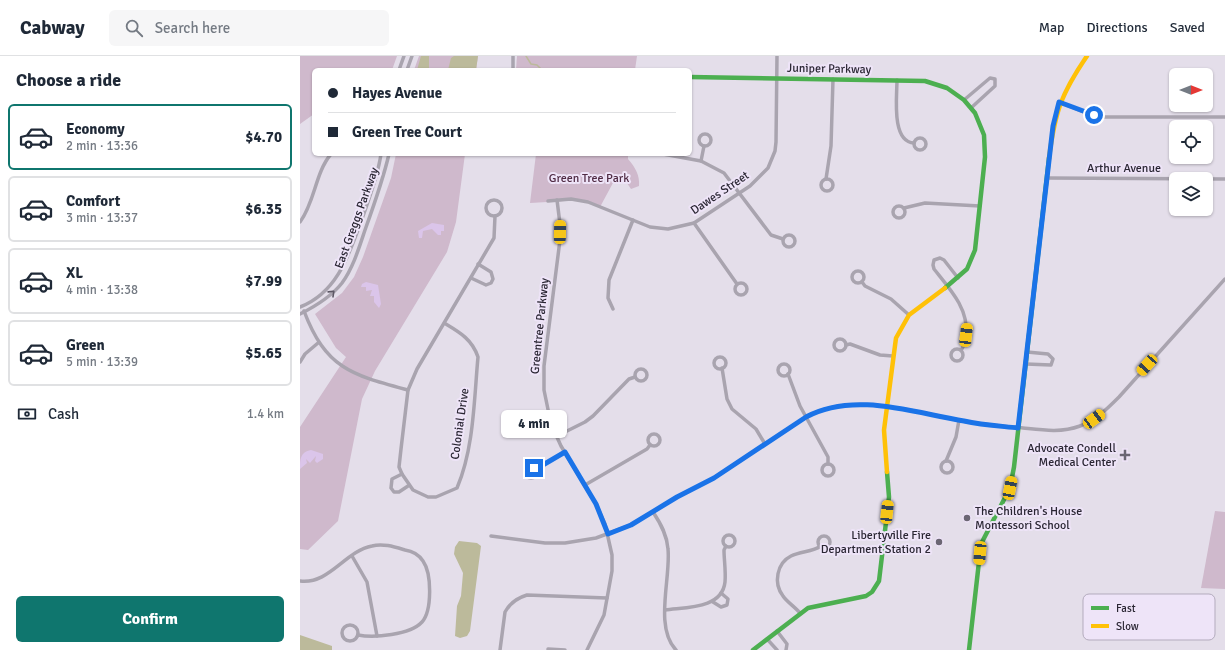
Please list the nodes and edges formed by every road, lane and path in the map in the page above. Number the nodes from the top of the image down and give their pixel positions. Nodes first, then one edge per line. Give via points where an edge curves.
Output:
1 (404, 56) edge
2 (412, 56) edge
3 (513, 56) edge
4 (777, 56) edge
5 (1087, 56) edge
6 (400, 68) edge
7 (408, 68) edge
8 (513, 68) edge
9 (692, 77) edge
10 (777, 78) junction
11 (833, 79) junction
12 (897, 80) junction
13 (964, 100) junction
14 (1059, 102) junction
15 (971, 108) junction
16 (1225, 117) edge
17 (914, 143) dead end
18 (704, 146) dead end
19 (329, 156) edge
20 (380, 156) edge
21 (388, 156) edge
22 (675, 156) edge
23 (701, 161) junction
24 (1047, 178) junction
25 (826, 179) dead end
26 (1225, 179) edge
27 (740, 193) junction
28 (558, 200) junction
29 (548, 201) dead end
30 (980, 206) junction
31 (904, 208) dead end
32 (495, 216) junction
33 (633, 220) junction
34 (300, 222) edge
35 (694, 223) junction
36 (783, 239) dead end
37 (478, 264) junction
38 (471, 278) junction
39 (958, 278) junction
40 (1225, 279) edge
41 (862, 282) dead end
42 (737, 284) dead end
43 (948, 287) junction
44 (301, 306) edge
45 (613, 309) dead end
46 (302, 313) edge
47 (909, 315) junction
48 (444, 323) junction
49 (318, 343) junction
50 (846, 345) dead end
51 (961, 350) dead end
52 (1027, 352) junction
53 (892, 356) junction
54 (300, 362) edge
55 (1026, 364) junction
56 (722, 368) dead end
57 (788, 374) dead end
58 (635, 378) dead end
59 (408, 390) junction
60 (887, 406) junction
61 (806, 417) junction
62 (959, 420) junction
63 (1018, 428) junction
64 (557, 436) junction
65 (765, 444) junction
66 (650, 445) dead end
67 (565, 452) junction
68 (946, 461) dead end
69 (828, 464) dead end
70 (536, 469) dead end
71 (402, 474) junction
72 (585, 485) junction
73 (408, 486) junction
74 (653, 512) junction
75 (608, 534) junction
76 (491, 536) dead end
77 (726, 546) dead end
78 (820, 546) dead end
79 (352, 556) junction
80 (300, 581) edge
81 (721, 593) junction
82 (607, 598) junction
83 (713, 602) junction
84 (665, 610) junction
85 (800, 613) junction
86 (777, 631) junction
87 (358, 635) junction
88 (377, 636) junction
89 (767, 639) junction
90 (548, 649) edge
91 (500, 650) edge
92 (565, 650) edge
93 (588, 650) edge
94 (676, 650) edge
95 (753, 650) edge
96 (777, 650) edge
97 (786, 650) edge
98 (969, 650) edge

1 - 6 street
2 - 7 street
3 - 8 street
4 - 10 street, Dawes Street
5 - 14 street
9 - 10 street, Juniper Parkway
10 - 11 street, Juniper Parkway
10 - 27 street, Dawes Street via 775,151 761,177
11 - 12 street, Juniper Parkway
11 - 25 street via 832,146
12 - 13 street, Juniper Parkway via 937,84
12 - 17 street via 898,127 906,140
13 - 15 street, Juniper Parkway
13 - 15 street via 990,78 995,79 995,86
14 - 16 street via 1102,117
14 - 24 street via 1053,126
15 - 30 street, Juniper Parkway via 980,123 986,147
18 - 23 street
19 - 34 street via 306,214
20 - 44 street, East Greggs Parkway via 373,186 343,266 324,292
46 -> 21 street, East Greggs Parkway via 334,291 352,266
22 - 23 street
23 - 27 street via 724,173
24 - 26 street, Arthur Avenue
24 - 52 street
27 - 35 street, Dawes Street
27 - 36 street via 771,235
28 - 29 street, Dawes Street
28 - 33 street, Dawes Street via 588,202
28 - 64 street, Greentree Parkway via 560,232 543,378 547,407
30 - 31 street via 925,203
30 - 39 street, Juniper Parkway via 975,250 967,269
32 - 32 street via 499,214 501,207 499,203 492,201 486,208 490,215
32 - 37 street via 494,238
33 - 35 street, Dawes Street via 650,227 668,229
33 - 45 street via 609,280 608,298
35 - 42 street
37 - 38 street
37 - 38 street via 491,272 491,283 486,285
38 - 48 street
39 - 43 street, Juniper Parkway
39 - 43 street via 944,260 936,259 933,267
40 - 63 street via 1119,397 1094,419 1080,426 1058,430
41 - 47 street via 891,299
43 - 47 street, Juniper Parkway
43 - 51 street via 965,316 967,325
44 - 46 street
46 - 49 street
47 - 53 street, Juniper Parkway via 899,330
48 - 59 street via 417,369
48 - 73 street, Colonial Drive via 465,336 475,348 478,357 471,430 463,475 457,488 436,497 420,494
49 - 54 street
49 - 59 street via 336,361 361,377
50 - 53 street
52 - 55 street
52 - 55 street via 1048,354 1053,359 1051,365 1046,366
53 - 60 street, Juniper Parkway
55 - 63 street
56 - 65 street via 727,399 732,409 756,429
57 - 61 street via 794,394
58 - 64 street via 629,379 589,419
59 - 71 street via 399,467
60 - 61 street via 833,407 816,411
60 - 62 street
60 - 85 street, Juniper Parkway via 884,444 889,497 879,581 866,596 815,606
61 - 65 street
61 - 69 street via 828,457
62 - 63 street
62 - 68 street via 956,437
63 - 98 street via 1010,488 981,544
64 - 67 street, Greentree Parkway
65 - 74 street via 714,478
66 - 72 street
67 - 70 street
67 - 72 street, Greentree Parkway
71 - 73 street
71 - 73 street via 392,479 391,488 394,492 399,492
72 - 75 street, Greentree Parkway
74 - 75 street via 631,525
74 - 84 street via 665,532 668,547
75 - 76 street via 565,543
75 - 82 street, Greentree Parkway via 612,572
77 - 81 street via 725,582
78 - 85 street via 815,550 792,555 783,561 779,568 777,575 782,596
79 - 80 street via 317,580
79 - 88 street via 367,582
79 - 88 street via 371,546 385,545 412,552 422,559 427,568 429,606 422,622 413,629
81 - 83 street
81 - 83 street via 728,599 727,605 721,607
82 - 91 street via 527,595 519,597 505,612
82 - 93 street, Greentree Parkway via 604,615
83 - 84 street
84 - 94 street via 666,631
85 - 86 street, Juniper Parkway
86 - 89 street, Juniper Parkway
86 - 97 street via 787,644
87 - 87 street via 358,630 354,626 349,625 343,630 343,636 348,641
87 - 88 street
89 - 95 street, Juniper Parkway
89 - 96 street
90 - 92 street

